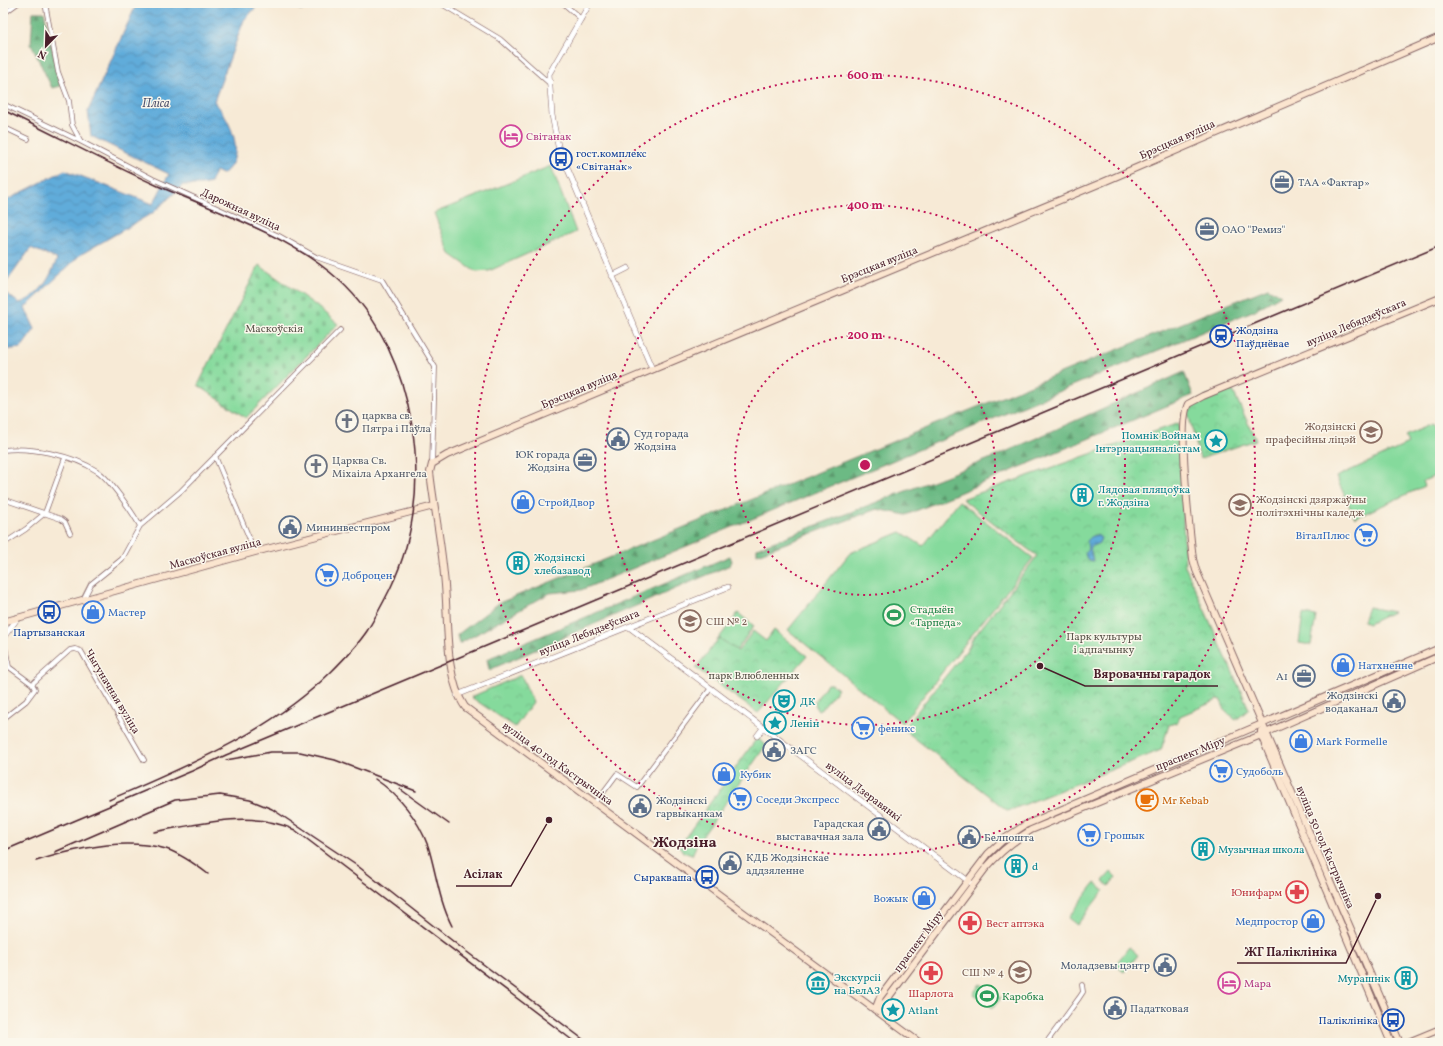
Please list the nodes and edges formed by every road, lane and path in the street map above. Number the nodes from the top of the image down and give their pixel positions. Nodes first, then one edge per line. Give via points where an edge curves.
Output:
1 (18, 3) edge
2 (45, 3) edge
3 (440, 3) edge
4 (563, 3) edge
5 (590, 3) edge
6 (3, 14) edge
7 (581, 19) junction
8 (1440, 37) edge
9 (548, 82) junction
10 (3, 104) edge
11 (3, 126) edge
12 (28, 139) dead end
13 (80, 140) junction
14 (628, 268) dead end
15 (612, 276) junction
16 (1440, 298) edge
17 (340, 330) dead end
18 (652, 369) junction
19 (1184, 448) joint
20 (3, 450) edge
21 (215, 456) junction
22 (65, 458) junction
23 (432, 464) junction
24 (3, 499) edge
25 (434, 506) junction
26 (45, 513) junction
27 (140, 526) junction
28 (70, 534) dead end
29 (3, 544) edge
30 (255, 552) junction
31 (728, 587) dead end
32 (83, 600) junction
33 (17, 619) junction
34 (3, 622) edge
35 (629, 627) junction
36 (3, 638) edge
37 (1440, 648) edge
38 (1440, 656) edge
39 (1395, 668) junction
40 (1398, 674) junction
41 (32, 684) junction
42 (710, 688) junction
43 (457, 696) junction
44 (3, 719) edge
45 (1261, 726) junction
46 (763, 728) junction
47 (1264, 734) junction
48 (757, 736) dead end
49 (775, 737) junction
50 (770, 744) dead end
51 (144, 760) dead end
52 (1140, 776) junction
53 (1144, 782) junction
54 (596, 802) junction
55 (970, 883) junction
56 (1082, 985) dead end
57 (875, 1010) junction
58 (1440, 1029) edge
59 (920, 1043) edge
60 (1046, 1043) edge
61 (1391, 1043) edge
62 (1400, 1043) edge
63 (1406, 1043) edge

1 - 6 street
2 - 13 street via 58,72 69,101 72,125
3 - 9 street via 500,39
4 - 7 street
5 - 7 street
7 - 9 street via 549,74
8 - 18 main road, Брэсцкая вуліца via 1101,183
9 - 15 street via 558,146
10 - 13 street, Дарожная вуліца
11 - 12 street
13 - 23 street, Дарожная вуліца via 158,181 279,236 316,256 382,280 435,367
14 - 15 street
15 - 18 street
16 - 19 main road, вуліца Лебядзеўскага via 1192,402 1186,409
17 - 21 street
18 - 23 main road, Брэсцкая вуліца via 447,454
19 - 45 main road, вуліца 50 год Кастрычніка via 1196,570
20 - 22 street via 19,448
21 - 27 street via 181,491
21 - 30 street
22 - 26 street
22 - 27 street via 82,463 98,472
23 - 25 main road via 430,472
24 - 26 street
25 - 30 main road, Маскоўская вуліца
25 - 43 main road, вуліца 40 год Кастрычніка via 444,575 450,658
26 - 28 street via 65,522
26 - 29 street
27 - 32 street via 122,559 91,584
30 - 32 main road, Маскоўская вуліца
31 - 35 street, вуліца Лебядзеўскага
32 - 33 main road, Маскоўская вуліца
33 - 34 main road, Маскоўская вуліца
33 - 36 street
35 - 42 street, вуліца Дзеравянкі
35 - 43 street, вуліца Лебядзеўскага
36 - 41 street via 9,667
37 - 39 main road, праспект Міру
38 - 40 main road, праспект Міру
39 - 40 main road
39 - 45 main road, праспект Міру
40 - 47 main road, праспект Міру
41 - 44 street via 35,689 26,701
41 - 51 street, Чыгуначная вуліца via 70,650 81,651
42 - 46 street, вуліца Дзеравянкі
42 - 54 street via 637,787 617,774
43 - 54 main road, вуліца 40 год Кастрычніка via 465,707
45 - 47 main road, вуліца 50 год Кастрычніка
45 - 52 main road, праспект Міру
46 - 48 street
46 - 49 street, вуліца Дзеравянкі
47 - 53 main road, праспект Міру
47 - 61 main road, вуліца 50 год Кастрычніка
47 - 62 main road, вуліца 50 год Кастрычніка
49 - 50 street
49 - 55 street, вуліца Дзеравянкі
52 - 53 main road
52 - 55 main road, праспект Міру via 1025,825 988,854
53 - 55 main road, праспект Міру via 1031,830 1019,837
54 - 57 main road, вуліца 40 год Кастрычніка
55 - 57 main road, праспект Міру via 898,979 885,1002
56 - 60 street via 1083,992
57 - 59 main road, вуліца 40 год Кастрычніка
58 - 63 main road

